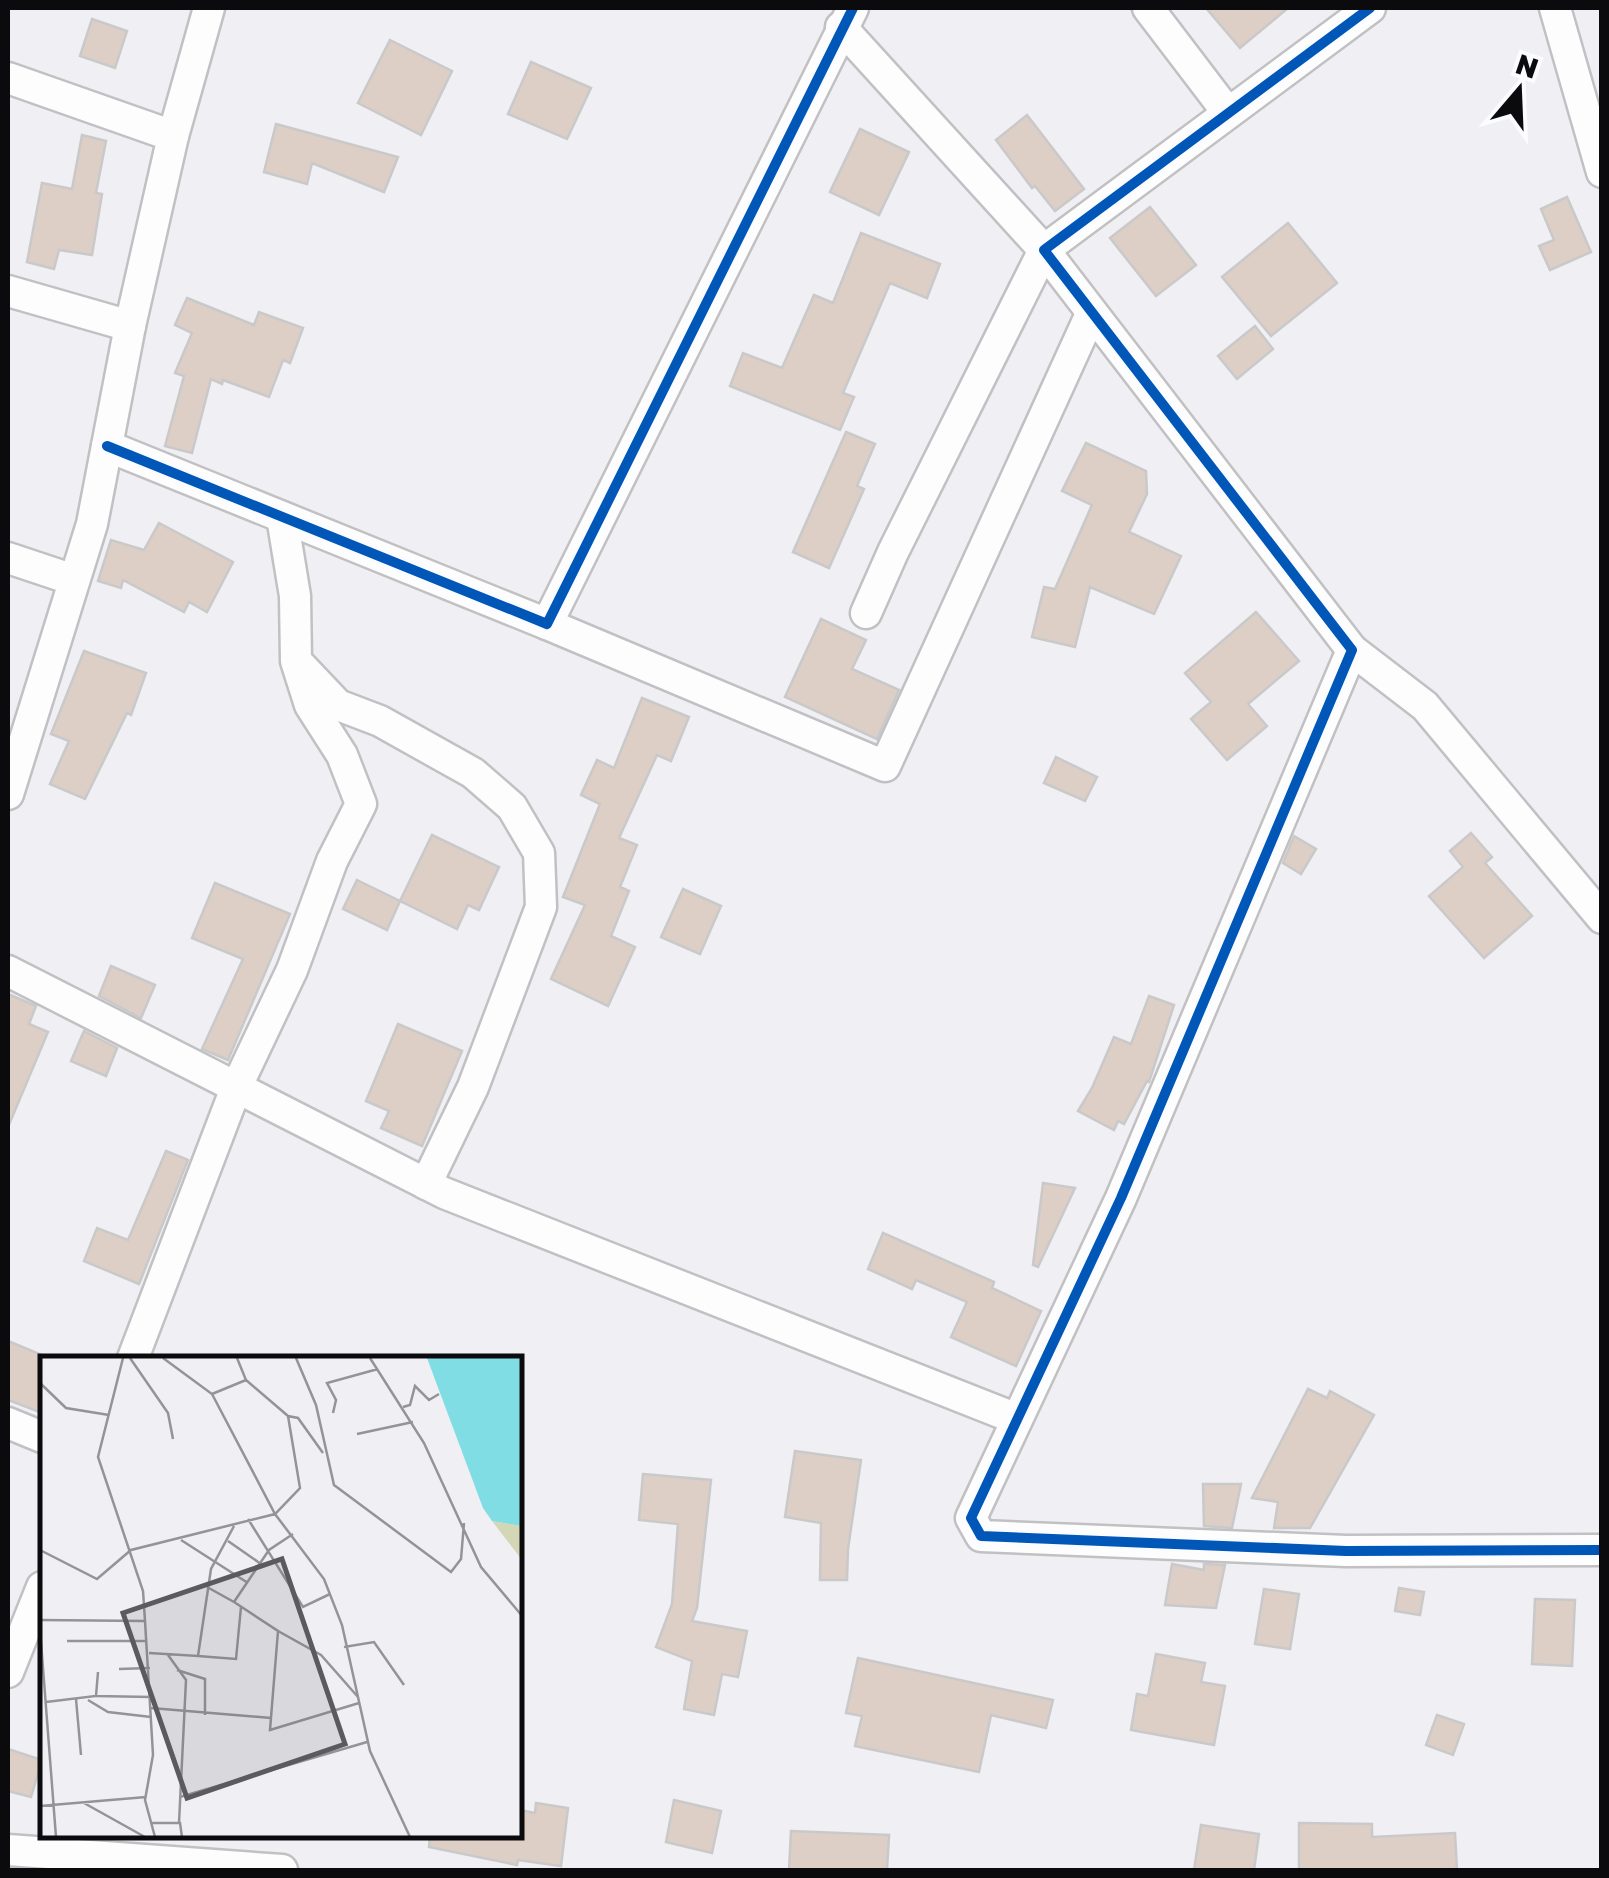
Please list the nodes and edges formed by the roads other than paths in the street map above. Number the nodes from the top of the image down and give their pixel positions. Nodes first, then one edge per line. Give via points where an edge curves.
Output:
1 (209, 8) edge
2 (1148, 8) edge
3 (1370, 8) edge
4 (1555, 8) edge
5 (847, 17) edge
6 (8, 78) edge
7 (1228, 113) junction
8 (172, 136) junction
9 (1602, 172) edge
10 (1044, 250) junction
11 (8, 291) edge
12 (1091, 314) junction
13 (130, 326) junction
14 (107, 446) junction
15 (282, 517) junction
16 (8, 558) edge
17 (74, 580) junction
18 (866, 612) dead end
19 (548, 624) junction
20 (1352, 650) junction
21 (296, 661) junction
22 (8, 794) edge
23 (1602, 918) edge
24 (8, 971) edge
25 (236, 1088) junction
26 (426, 1184) junction
27 (134, 1356) edge
28 (1017, 1418) junction
29 (8, 1423) edge
30 (40, 1436) edge
31 (1602, 1550) edge
32 (40, 1591) edge
33 (8, 1672) edge
34 (8, 1850) edge
35 (282, 1870) edge

1 - 8 street
2 - 7 street
3 - 7 street
4 - 9 street
5 - 10 street
5 - 19 street
6 - 8 street
7 - 10 street
8 - 13 street
10 - 12 street
10 - 18 street
11 - 13 street
12 - 19 street via 885,766
12 - 20 street
13 - 14 street
14 - 15 street
14 - 17 street
15 - 19 street
15 - 21 street via 296,596
16 - 17 street
17 - 22 street
20 - 23 street via 1425,706
20 - 28 street via 1121,1198
21 - 25 street via 310,705 342,754 361,804
21 - 26 street via 338,704 473,773 512,807 539,853 541,907 473,1087
24 - 25 street
25 - 26 street
25 - 27 street
26 - 28 street
28 - 31 street via 971,1518 981,1536 1346,1551
29 - 30 street
32 - 33 street
34 - 35 street

